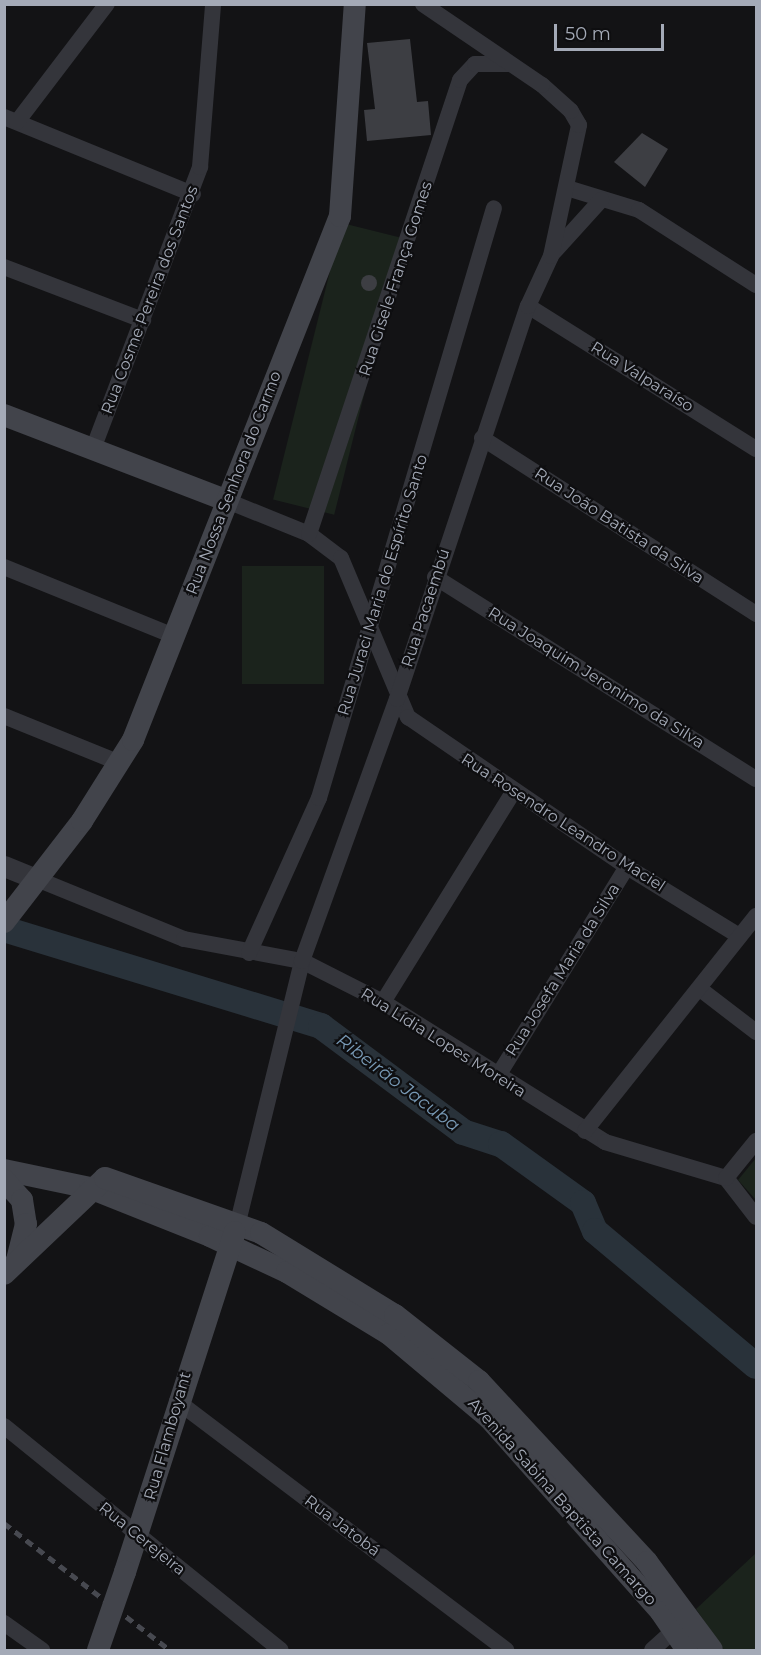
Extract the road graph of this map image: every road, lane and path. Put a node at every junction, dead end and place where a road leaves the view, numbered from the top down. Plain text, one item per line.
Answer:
1 (107, 4) edge
2 (213, 4) edge
3 (355, 4) edge
4 (423, 4) edge
5 (513, 64) junction
6 (11, 120) edge
7 (567, 188) junction
8 (193, 194) junction
9 (601, 200) junction
10 (494, 208) dead end
11 (551, 256) junction
12 (4, 267) edge
13 (756, 285) edge
14 (528, 306) junction
15 (143, 320) junction
16 (4, 415) edge
17 (482, 438) junction
18 (756, 449) edge
19 (93, 450) junction
20 (195, 488) junction
21 (225, 500) junction
22 (214, 529) junction
23 (309, 534) junction
24 (4, 567) edge
25 (435, 577) junction
26 (756, 614) edge
27 (371, 626) junction
28 (174, 636) junction
29 (397, 699) junction
30 (4, 716) edge
31 (120, 763) junction
32 (756, 779) edge
33 (514, 791) junction
34 (4, 866) edge
35 (627, 867) junction
36 (37, 879) junction
37 (8, 912) edge
38 (756, 916) edge
39 (739, 936) junction
40 (249, 953) junction
41 (302, 961) junction
42 (700, 988) junction
43 (383, 1002) junction
44 (756, 1032) edge
45 (499, 1074) junction
46 (585, 1131) junction
47 (756, 1141) edge
48 (4, 1170) edge
49 (726, 1178) junction
50 (4, 1180) edge
51 (90, 1188) junction
52 (756, 1217) edge
53 (238, 1222) junction
54 (230, 1245) junction
55 (11, 1267) edge
56 (177, 1401) junction
57 (4, 1426) edge
58 (139, 1537) junction
59 (4, 1623) edge
60 (673, 1631) junction
61 (42, 1650) edge
62 (98, 1650) edge
63 (281, 1650) edge
64 (506, 1650) edge
65 (652, 1650) edge
66 (687, 1650) edge
67 (712, 1650) edge

1 - 6 street
2 - 8 street, Rua Cosme Pereira dos Santos
3 - 21 main road, Rua Nossa Senhora do Carmo
4 - 5 street
5 - 7 street, Rua Pacaembú
5 - 23 street, Rua Gisele França Gomes
6 - 8 street
7 - 9 street
7 - 11 street, Rua Pacaembú
8 - 15 street, Rua Cosme Pereira dos Santos
9 - 11 street, Rua Pacaembú
9 - 13 street
10 - 27 street, Rua Juraci Maria do Espírito Santo
11 - 14 street, Rua Pacaembú
12 - 15 street
14 - 17 street, Rua Pacaembú
14 - 18 street, Rua Valparaíso
15 - 19 street, Rua Cosme Pereira dos Santos
16 - 19 main road
17 - 25 street, Rua Pacaembú
17 - 26 street, Rua João Batista da Silva
19 - 20 main road
20 - 21 main road
20 - 22 main road
21 - 22 main road, Rua Nossa Senhora do Carmo
21 - 23 street, Rua Rosendro Leandro Maciel
22 - 28 main road, Rua Nossa Senhora do Carmo
23 - 27 street, Rua Rosendro Leandro Maciel
24 - 28 street
25 - 29 street, Rua Pacaembú
25 - 32 street, Rua Joaquim Jeronimo da Silva
27 - 29 street, Rua Rosendro Leandro Maciel
27 - 40 street, Rua Juraci Maria do Espírito Santo
28 - 31 main road, Rua Nossa Senhora do Carmo
29 - 33 street, Rua Rosendro Leandro Maciel
29 - 41 street, Rua Pacaembú
30 - 31 street
31 - 36 main road, Rua Nossa Senhora do Carmo
33 - 35 street, Rua Rosendro Leandro Maciel
33 - 43 street
34 - 36 street
35 - 39 street, Rua Rosendro Leandro Maciel
35 - 45 street, Rua Josefa Maria da Silva
36 - 37 main road, Rua Nossa Senhora do Carmo
36 - 40 street, Rua Lídia Lopes Moreira
38 - 39 street
39 - 42 street
40 - 41 street, Rua Lídia Lopes Moreira
41 - 43 street, Rua Lídia Lopes Moreira
41 - 53 street, Rua Pacaembú
42 - 44 street
42 - 46 street
43 - 45 street, Rua Lídia Lopes Moreira
45 - 46 street, Rua Lídia Lopes Moreira
46 - 49 street, Rua Lídia Lopes Moreira
47 - 49 street
48 - 51 main road
49 - 52 street
50 - 55 main road
51 - 53 main road, Avenida Sabina Baptista Camargo
51 - 54 main road, Avenida Sabina Baptista Camargo
51 - 55 main road
53 - 54 main road, Rua Flamboyant
53 - 67 main road, Avenida Sabina Baptista Camargo
54 - 56 main road, Rua Flamboyant
54 - 60 main road, Avenida Sabina Baptista Camargo
56 - 58 main road, Rua Flamboyant
56 - 64 street, Rua Jatobá
57 - 58 street, Rua Cerejeira
58 - 62 main road, Rua Flamboyant, bridge
58 - 63 street, Rua Cerejeira
59 - 61 street
60 - 65 street
60 - 66 main road, Avenida Sabina Baptista Camargo

